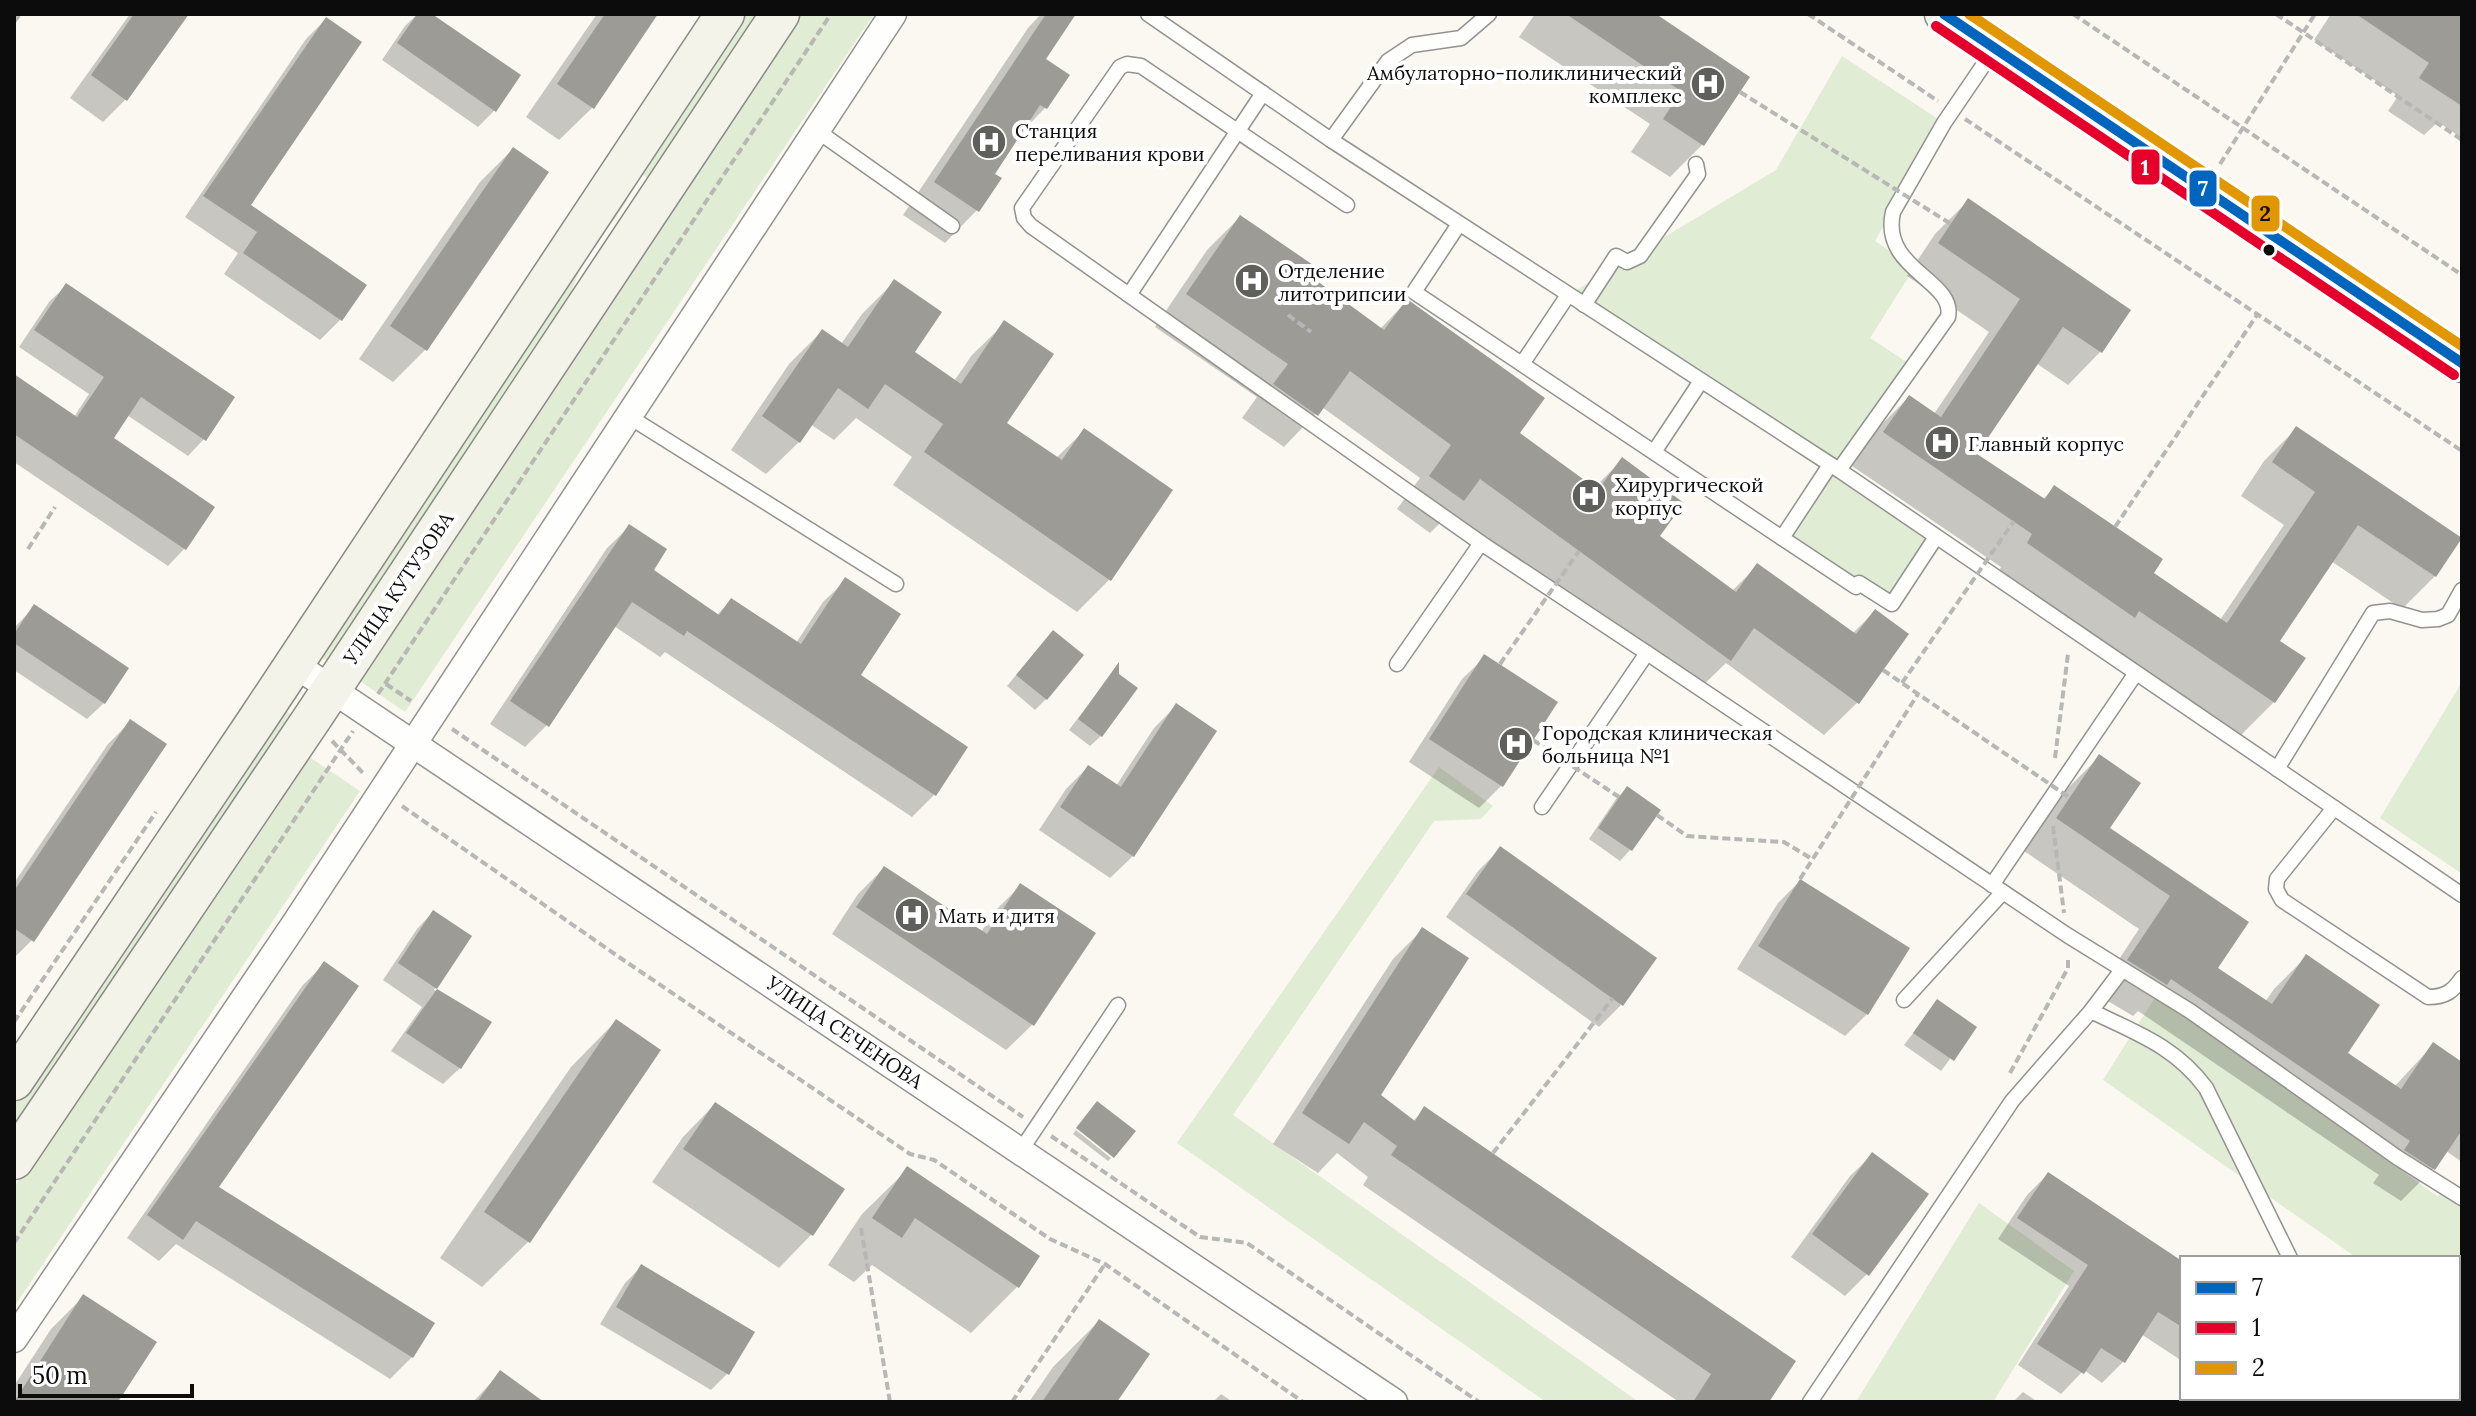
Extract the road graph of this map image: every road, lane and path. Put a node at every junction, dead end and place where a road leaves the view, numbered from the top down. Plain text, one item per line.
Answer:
1 (20, 14) edge
2 (725, 14) edge
3 (780, 14) edge
4 (831, 14) edge
5 (893, 14) edge
6 (1148, 14) edge
7 (1489, 14) edge
8 (1808, 14) edge
9 (1944, 14) edge
10 (2073, 14) edge
11 (2276, 14) edge
12 (2315, 14) edge
13 (14, 22) edge
14 (2303, 32) junction
15 (1995, 48) junction
16 (1740, 92) dead end
17 (1263, 93) junction
18 (1953, 111) junction
19 (2243, 126) junction
20 (816, 130) junction
21 (1237, 132) junction
22 (1331, 140) junction
23 (2462, 140) edge
24 (1696, 164) dead end
25 (2204, 191) junction
26 (1347, 205) dead end
27 (1459, 224) junction
28 (1951, 224) dead end
29 (952, 226) dead end
30 (2462, 275) edge
31 (1129, 295) junction
32 (1568, 295) junction
33 (1584, 305) junction
34 (1288, 315) dead end
35 (2257, 315) junction
36 (1311, 332) dead end
37 (2462, 363) edge
38 (1522, 364) junction
39 (1701, 381) junction
40 (628, 416) junction
41 (2462, 451) edge
42 (1654, 452) junction
43 (1834, 468) junction
44 (55, 507) dead end
45 (2014, 521) dead end
46 (2115, 527) dead end
47 (1936, 537) junction
48 (1782, 538) junction
49 (1481, 543) junction
50 (28, 549) dead end
51 (1579, 551) dead end
52 (896, 584) dead end
53 (2462, 590) edge
54 (1647, 653) junction
55 (294, 664) junction
56 (1397, 664) dead end
57 (1500, 664) dead end
58 (1883, 670) dead end
59 (2136, 673) junction
60 (385, 683) junction
61 (1902, 683) junction
62 (1918, 694) junction
63 (321, 705) junction
64 (365, 713) junction
65 (432, 716) junction
66 (1533, 740) dead end
67 (413, 744) junction
68 (340, 750) junction
69 (2277, 769) junction
70 (380, 791) junction
71 (1619, 797) dead end
72 (2070, 798) dead end
73 (1542, 807) dead end
74 (2334, 808) junction
75 (1657, 815) dead end
76 (1812, 859) junction
77 (1800, 879) dead end
78 (1997, 888) junction
79 (2462, 895) edge
80 (2122, 970) junction
81 (2462, 978) edge
82 (1613, 998) dead end
83 (1904, 1000) dead end
84 (1118, 1005) dead end
85 (2091, 1011) junction
86 (14, 1081) edge
87 (1037, 1126) junction
88 (1021, 1150) junction
89 (1493, 1153) dead end
90 (14, 1160) edge
91 (2462, 1198) edge
92 (861, 1228) dead end
93 (14, 1243) edge
94 (2289, 1256) edge
95 (1105, 1264) junction
96 (14, 1339) edge
97 (890, 1402) edge
98 (1012, 1402) edge
99 (1303, 1402) edge
100 (1394, 1402) edge
101 (1479, 1402) edge
102 (1810, 1402) edge

1 - 13 path
2 - 55 main road
3 - 63 main road, УЛИЦА КУТУЗОВА
4 - 60 path
5 - 20 street
6 - 17 lane
7 - 22 lane
8 - 18 path
9 - 15 main road
10 - 19 path
11 - 14 path
12 - 14 path
14 - 19 path
14 - 23 path
15 - 18 lane
15 - 25 main road
16 - 28 path, bridge
17 - 21 lane
17 - 22 lane
18 - 35 path
18 - 43 lane
19 - 25 path
19 - 30 path
20 - 29 lane
20 - 40 street
21 - 26 lane
21 - 31 lane
21 - 31 lane
22 - 27 lane
24 - 33 lane
25 - 37 main road
27 - 32 lane
27 - 38 lane
31 - 49 lane
32 - 33 lane
32 - 38 lane
33 - 39 lane
34 - 36 path
35 - 41 path
35 - 46 path
38 - 42 lane
39 - 42 lane
39 - 43 lane
40 - 52 lane
40 - 65 street
42 - 48 lane
43 - 47 lane
43 - 48 lane
44 - 50 path
45 - 61 path, bridge
47 - 48 lane
47 - 59 lane
49 - 54 lane
49 - 56 lane
51 - 57 path, bridge
53 - 69 lane
54 - 73 lane
54 - 78 lane
55 - 63 street, УЛИЦА СЕЧЕНОВА
55 - 86 main road
58 - 61 path, bridge
59 - 69 lane
59 - 78 lane
60 - 64 path
60 - 65 path
61 - 62 path, bridge
62 - 72 path, bridge
62 - 76 path, bridge
63 - 64 street, УЛИЦА СЕЧЕНОВА
63 - 68 path
63 - 90 main road, УЛИЦА КУТУЗОВА
64 - 67 street, УЛИЦА СЕЧЕНОВА
64 - 68 path
65 - 67 street
65 - 87 path
66 - 71 path, bridge
67 - 70 street
67 - 88 street, УЛИЦА СЕЧЕНОВА
68 - 70 path
68 - 93 path
69 - 74 lane
70 - 95 path
70 - 96 street
74 - 79 lane
74 - 81 lane
75 - 76 path
76 - 77 path, bridge
78 - 80 lane
78 - 83 lane
80 - 85 lane
80 - 91 lane
82 - 89 path
84 - 87 lane
85 - 94 lane
85 - 102 lane
87 - 88 lane
87 - 101 path
88 - 100 street, УЛИЦА СЕЧЕНОВА
92 - 97 path
95 - 98 path
95 - 99 path

